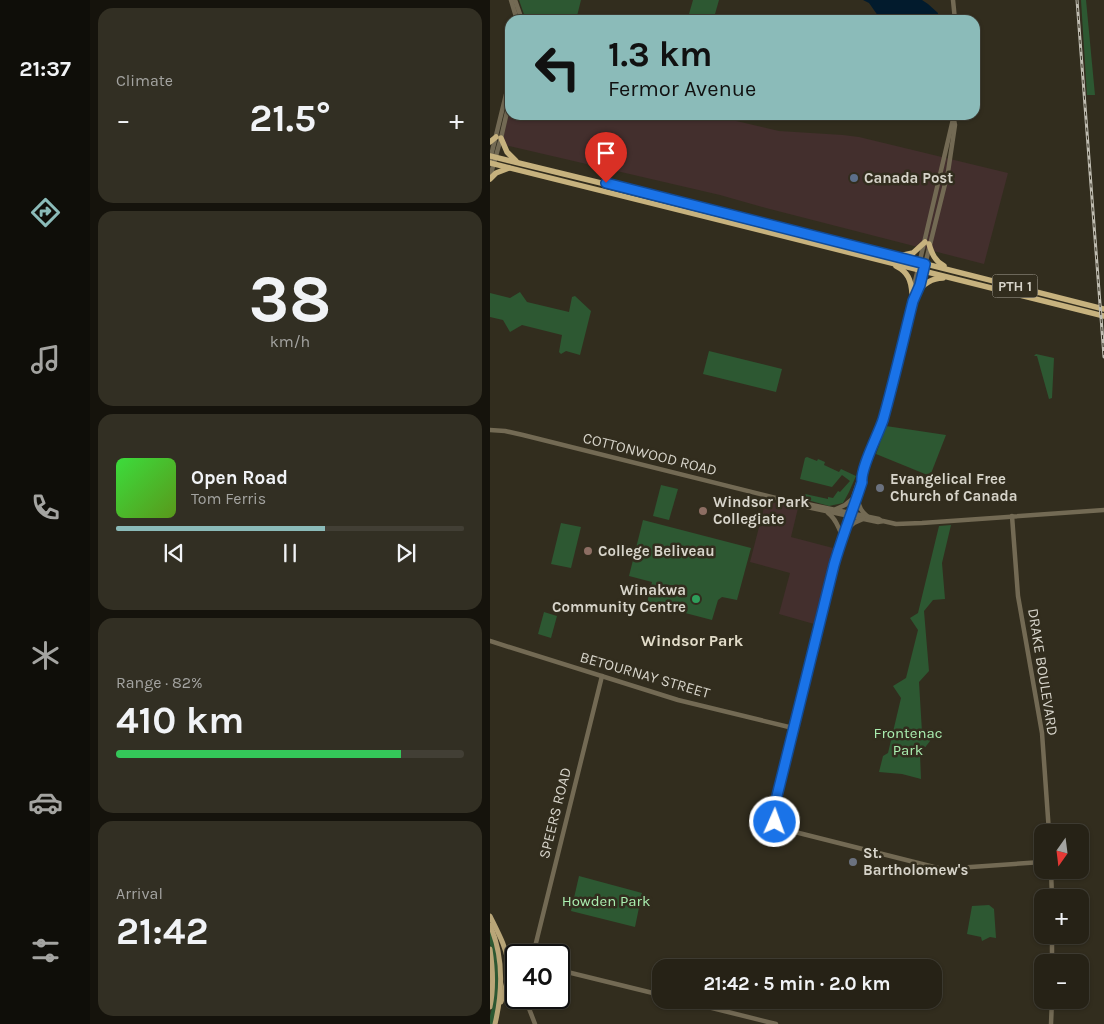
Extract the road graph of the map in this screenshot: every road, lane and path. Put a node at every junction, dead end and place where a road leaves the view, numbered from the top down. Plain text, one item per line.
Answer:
1 (511, 0) edge
2 (515, 0) edge
3 (953, 0) edge
4 (516, 15) edge
5 (520, 15) edge
6 (954, 15) edge
7 (505, 105) edge
8 (505, 116) edge
9 (954, 120) edge
10 (499, 138) junction
11 (490, 142) edge
12 (492, 159) edge
13 (518, 162) junction
14 (510, 168) junction
15 (490, 179) edge
16 (927, 243) junction
17 (893, 256) junction
18 (890, 262) junction
19 (921, 267) junction
20 (950, 270) junction
21 (953, 278) junction
22 (914, 294) junction
23 (1104, 309) edge
24 (1104, 316) edge
25 (490, 430) edge
26 (855, 497) junction
27 (804, 505) junction
28 (833, 509) junction
29 (1104, 510) edge
30 (825, 511) junction
31 (849, 514) junction
32 (1012, 516) junction
33 (866, 518) junction
34 (846, 529) junction
35 (842, 535) junction
36 (490, 642) edge
37 (602, 676) junction
38 (794, 728) junction
39 (1048, 824) edge
40 (1034, 863) edge
41 (490, 916) edge
42 (490, 925) edge
43 (536, 944) edge
44 (490, 949) edge
45 (505, 949) edge
46 (570, 973) edge
47 (505, 989) edge
48 (652, 993) edge
49 (490, 1008) edge
50 (529, 1009) edge
51 (716, 1009) edge
52 (1052, 1009) edge
53 (498, 1010) junction
54 (495, 1024) edge
55 (534, 1024) edge
56 (776, 1024) edge
57 (1051, 1024) edge

1 - 4 street
2 - 5 street
3 - 6 street
7 - 10 street
8 - 10 street
9 - 16 street
10 - 11 highway
10 - 12 street
10 - 13 highway
12 - 13 highway, PTH 1
12 - 14 highway, PTH 1
12 - 15 street
13 - 17 highway, PTH 1
14 - 15 highway
14 - 18 highway, PTH 1
16 - 17 highway
16 - 19 street
16 - 20 highway
17 - 19 highway, PTH 1
18 - 19 highway, PTH 1
18 - 22 highway
19 - 20 highway, PTH 1
19 - 21 highway, PTH 1
19 - 22 street
20 - 23 highway, PTH 1
21 - 22 highway
21 - 24 highway, PTH 1
22 - 26 street
25 - 27 street, COTTONWOOD ROAD
26 - 28 street
26 - 31 street
26 - 33 street
27 - 28 street, COTTONWOOD ROAD
27 - 30 street, COTTONWOOD ROAD
28 - 31 street, COTTONWOOD ROAD
29 - 32 street, COTTONWOOD ROAD
30 - 31 street, COTTONWOOD ROAD
30 - 35 street
31 - 33 street, COTTONWOOD ROAD
31 - 34 street
31 - 35 street
32 - 33 street, COTTONWOOD ROAD
32 - 39 street, DRAKE BOULEVARD
33 - 34 street
34 - 35 street
35 - 38 street
36 - 37 street, BETOURNAY STREET
37 - 38 street, BETOURNAY STREET
37 - 43 street, SPEERS ROAD
38 - 40 street
41 - 45 main road
42 - 53 main road
44 - 49 main road
46 - 48 street
47 - 53 main road
50 - 55 street
51 - 56 street
52 - 57 street
53 - 54 main road

